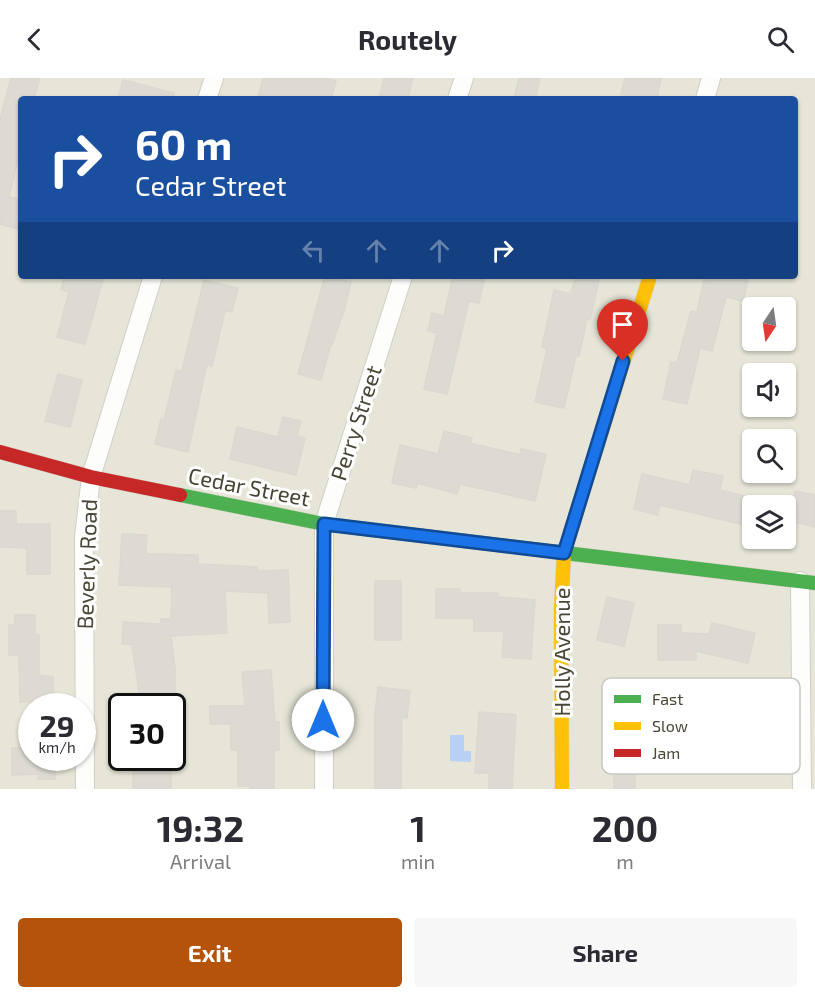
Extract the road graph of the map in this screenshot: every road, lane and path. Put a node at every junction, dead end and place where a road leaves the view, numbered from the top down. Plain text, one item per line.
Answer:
1 (214, 78) edge
2 (464, 78) edge
3 (711, 78) edge
4 (208, 96) edge
5 (458, 96) edge
6 (706, 96) edge
7 (152, 279) edge
8 (402, 279) edge
9 (649, 279) edge
10 (0, 452) edge
11 (91, 477) junction
12 (324, 524) junction
13 (564, 553) junction
14 (808, 582) edge
15 (86, 789) edge
16 (324, 789) edge
17 (562, 789) edge
18 (802, 789) edge

1 - 4 street
2 - 5 street
3 - 6 street
7 - 11 street, Beverly Road
8 - 12 street, Perry Street
9 - 13 street, Holly Avenue
10 - 11 street, Cedar Street
11 - 12 street, Cedar Street
11 - 15 street, Beverly Road
12 - 13 street, Cedar Street
12 - 16 street, Perry Street
13 - 14 street, Cedar Street
13 - 17 street, Holly Avenue
14 - 18 street

